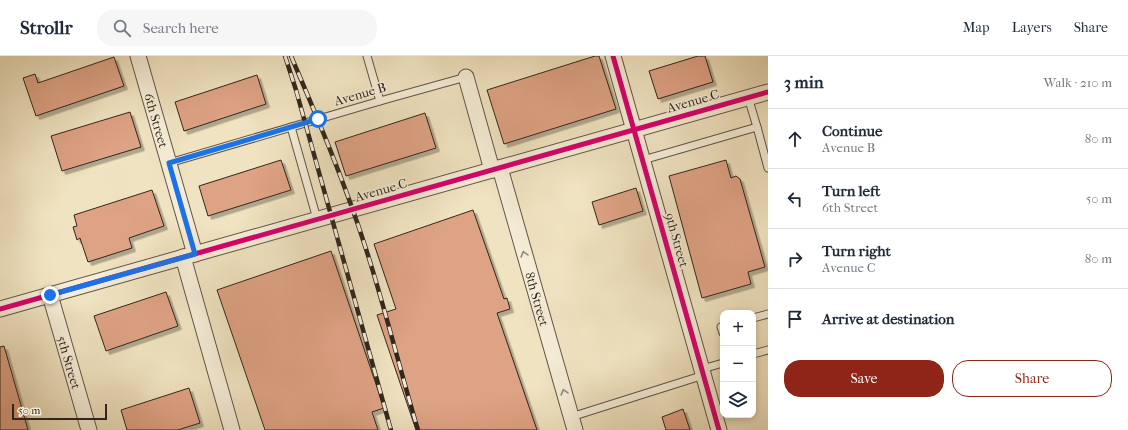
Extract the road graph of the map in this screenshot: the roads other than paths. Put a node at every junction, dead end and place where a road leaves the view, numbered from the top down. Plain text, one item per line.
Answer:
1 (138, 56) edge
2 (368, 56) edge
3 (613, 56) edge
4 (466, 77) joint
5 (768, 92) edge
6 (748, 97) junction
7 (380, 101) junction
8 (291, 127) junction
9 (757, 127) junction
10 (634, 129) junction
11 (643, 160) junction
12 (169, 163) junction
13 (768, 168) edge
14 (496, 169) junction
15 (317, 219) junction
16 (189, 256) junction
17 (50, 295) junction
18 (0, 309) edge
19 (768, 314) edge
20 (756, 317) edge
21 (768, 350) edge
22 (756, 353) edge
23 (720, 364) edge
24 (703, 372) junction
25 (573, 424) edge
26 (89, 430) edge
27 (232, 430) edge
28 (720, 430) edge

1 - 12 street, 6th Street
2 - 7 lane
3 - 10 street, 9th Street
4 - 7 lane, Avenue B
4 - 14 street, 8th Street
5 - 6 street, Avenue C
6 - 9 lane
6 - 10 street, Avenue C
7 - 8 lane, Avenue B
8 - 12 lane, Avenue B
8 - 15 lane
9 - 11 lane
9 - 13 lane
10 - 11 street, 9th Street
10 - 14 street, Avenue C
11 - 24 street, 9th Street
12 - 16 street, 6th Street
14 - 15 street, Avenue C
25 -> 14 street, 8th Street
15 - 16 street, Avenue C
16 - 17 street, Avenue C
16 - 27 street, 6th Street
17 - 18 street, Avenue C
17 - 26 street, 5th Street
19 - 20 lane
21 - 22 lane
23 - 24 lane
24 - 25 lane
24 - 28 street, 9th Street

